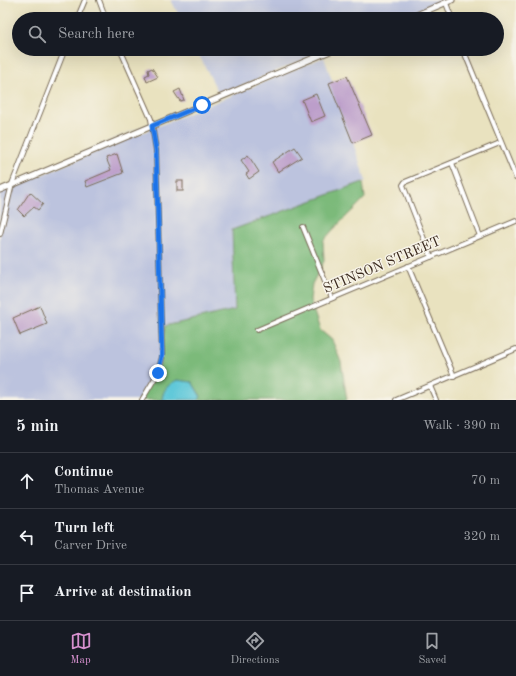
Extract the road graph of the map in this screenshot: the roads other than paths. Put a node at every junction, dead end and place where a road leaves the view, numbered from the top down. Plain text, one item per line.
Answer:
1 (85, 0) edge
2 (99, 0) edge
3 (450, 1) edge
4 (80, 12) edge
5 (103, 12) edge
6 (424, 12) edge
7 (451, 12) edge
8 (62, 56) edge
9 (123, 56) edge
10 (318, 56) edge
11 (466, 56) edge
12 (152, 126) junction
13 (500, 143) junction
14 (452, 163) junction
15 (516, 178) edge
16 (12, 184) junction
17 (0, 190) edge
18 (516, 221) edge
19 (303, 228) dead end
20 (0, 234) edge
21 (480, 236) junction
22 (431, 257) junction
23 (408, 266) junction
24 (332, 298) junction
25 (257, 330) dead end
26 (516, 349) edge
27 (454, 376) junction
28 (430, 386) junction
29 (142, 400) edge
30 (396, 400) edge
31 (436, 400) edge

1 - 4 street
2 - 5 street
3 - 6 street
3 - 7 street
8 - 16 street
9 - 12 street
10 - 12 street
11 - 13 street
12 - 16 street
12 - 29 street
13 - 14 street
13 - 15 street
14 - 21 street
14 - 22 street
16 - 17 street
16 - 20 street
18 - 21 street, STINSON STREET
19 - 24 street
21 - 22 street, STINSON STREET
22 - 23 street, STINSON STREET
23 - 24 street, STINSON STREET
23 - 27 street
24 - 25 street, STINSON STREET
26 - 27 street
27 - 28 street
28 - 30 street
28 - 31 street

